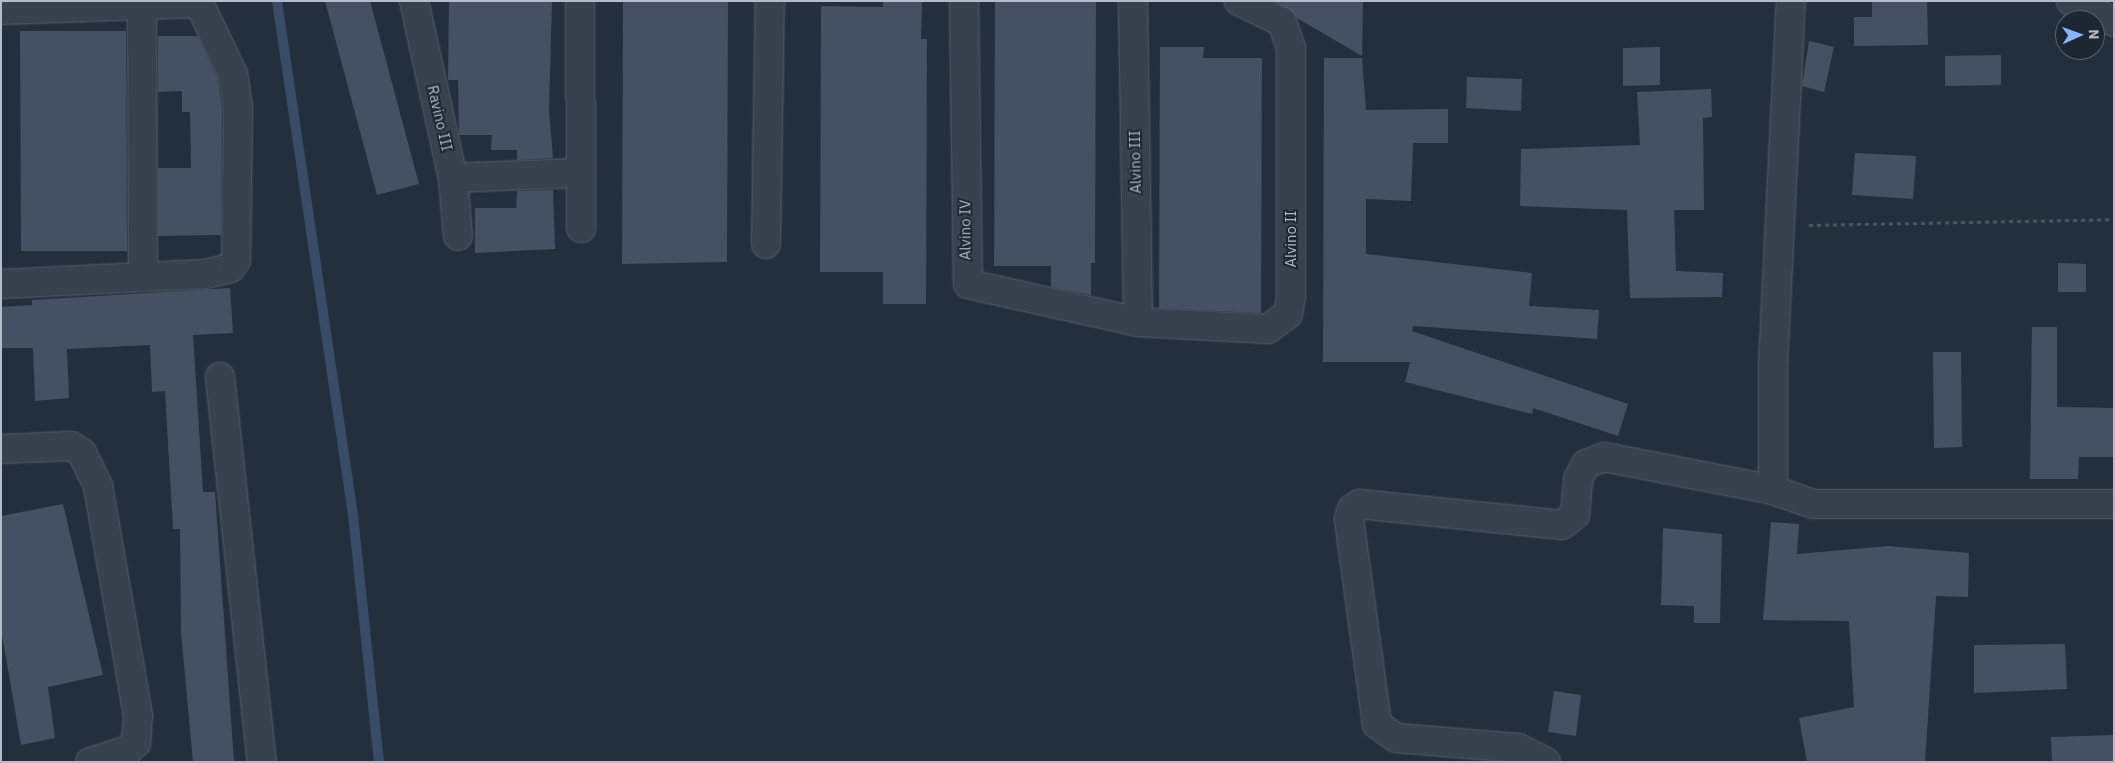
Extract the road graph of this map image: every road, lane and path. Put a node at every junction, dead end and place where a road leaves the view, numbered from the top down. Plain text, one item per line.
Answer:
1 (414, 1) edge
2 (580, 1) edge
3 (770, 1) edge
4 (964, 1) edge
5 (1133, 1) edge
6 (1238, 1) edge
7 (1791, 1) edge
8 (2071, 1) edge
9 (198, 2) edge
10 (142, 8) junction
11 (1, 10) edge
12 (2114, 22) edge
13 (580, 173) junction
14 (454, 178) junction
15 (2114, 219) edge
16 (1778, 226) junction
17 (581, 228) dead end
18 (458, 236) dead end
19 (766, 244) dead end
20 (144, 274) junction
21 (1, 284) edge
22 (1138, 322) junction
23 (220, 377) dead end
24 (1, 449) edge
25 (1773, 490) junction
26 (2114, 504) edge
27 (90, 762) edge
28 (262, 762) edge
29 (1546, 762) edge

1 - 14 street, Ravino III
2 - 13 street
3 - 19 street
4 - 22 street, Alvino IV
5 - 22 street, Alvino III
6 - 22 street, Alvino II
7 - 16 street
8 - 12 street
9 - 10 street
9 - 20 street
10 - 11 street
10 - 20 street
13 - 14 street
13 - 17 street
14 - 18 street, Ravino III
15 - 16 path
16 - 25 street
20 - 21 street
23 - 28 street
24 - 27 street
25 - 26 street
25 - 29 street

